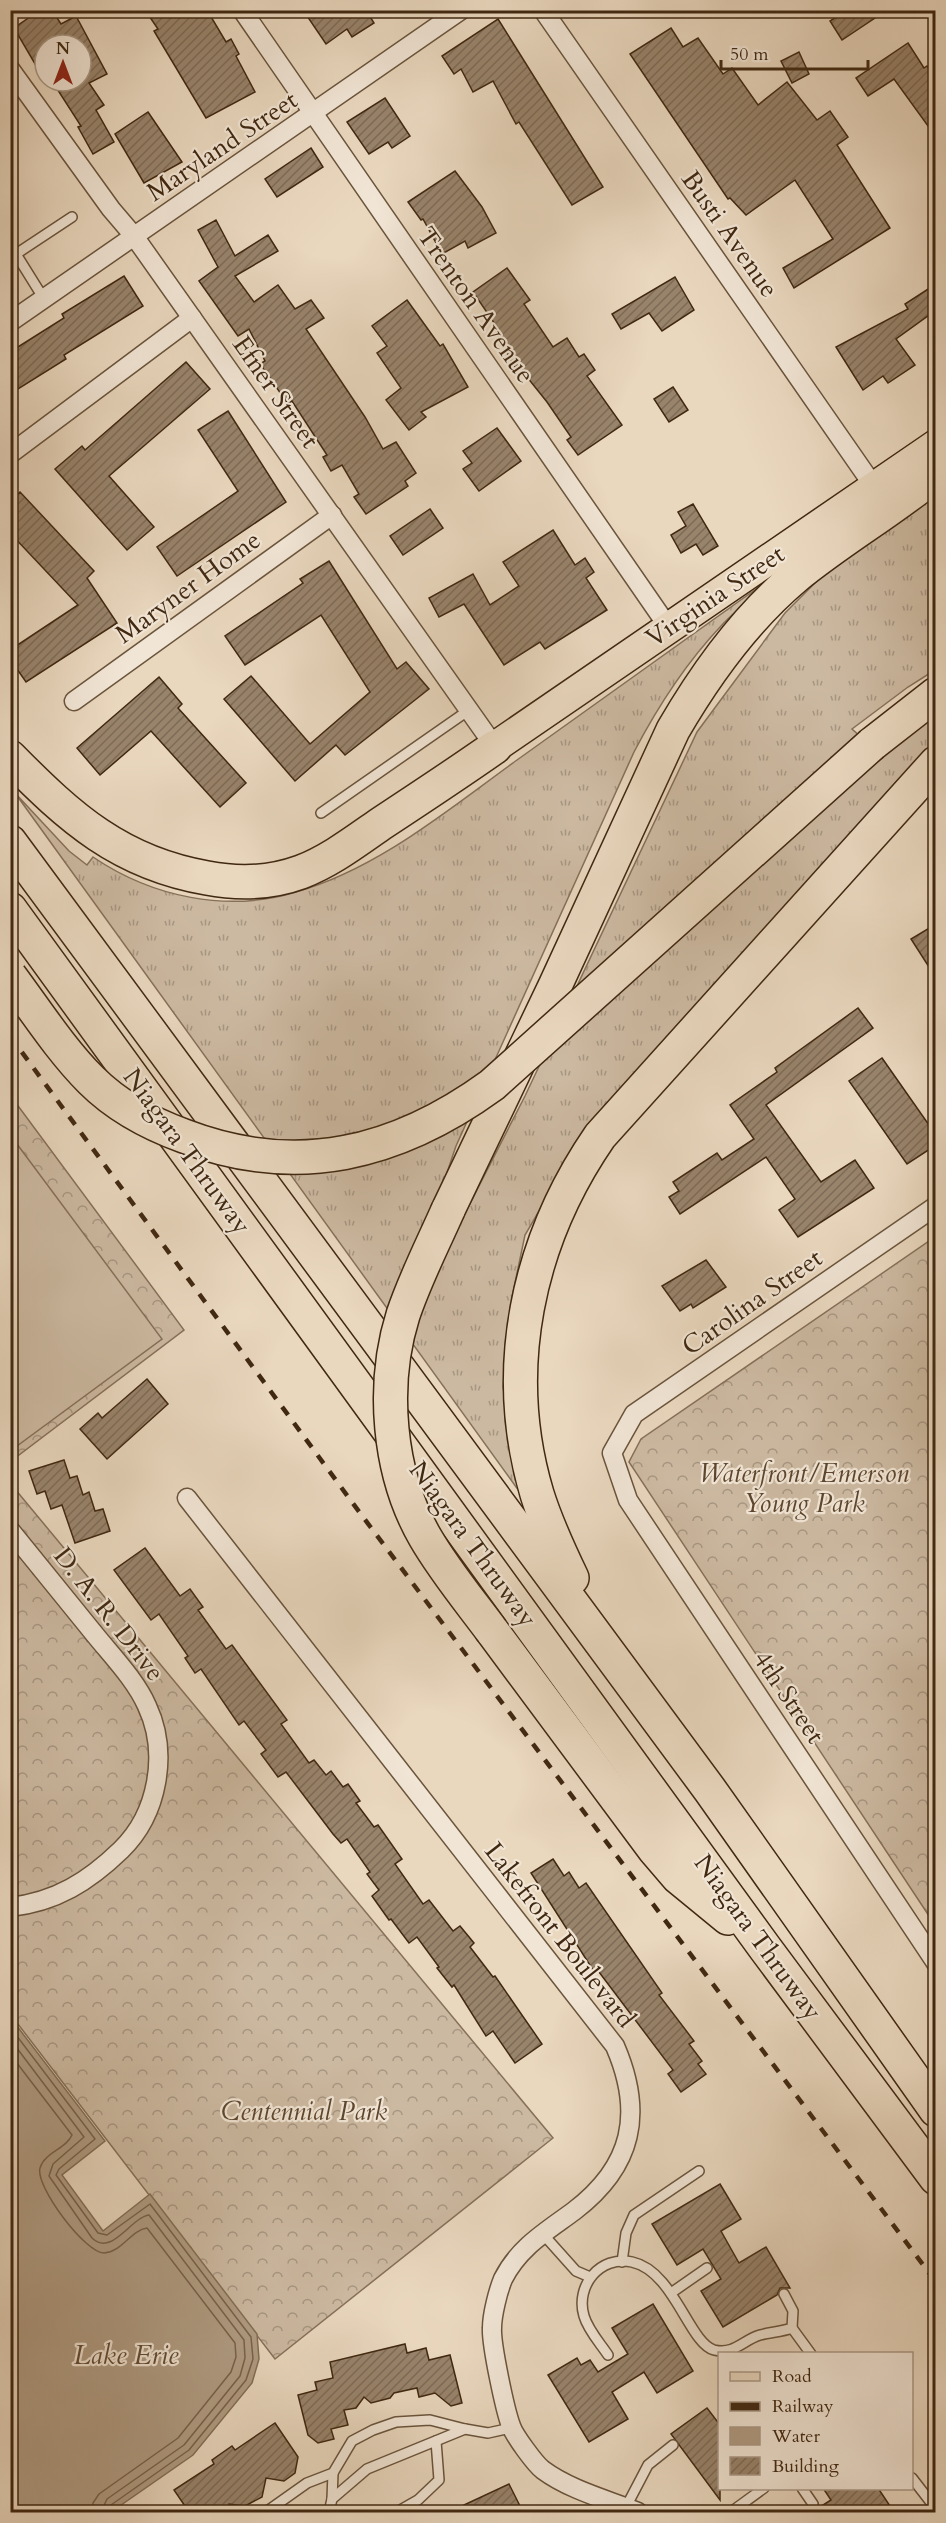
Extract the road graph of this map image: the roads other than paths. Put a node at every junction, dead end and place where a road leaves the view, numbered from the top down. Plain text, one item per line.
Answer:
1 (242, 10) edge
2 (461, 10) edge
3 (543, 10) edge
4 (10, 69) edge
5 (313, 115) junction
6 (72, 217) dead end
7 (134, 236) junction
8 (13, 256) edge
9 (44, 299) junction
10 (192, 318) junction
11 (10, 322) edge
12 (936, 445) edge
13 (10, 454) edge
14 (936, 474) edge
15 (875, 488) junction
16 (332, 515) junction
17 (669, 628) junction
18 (936, 694) edge
19 (74, 700) dead end
20 (469, 710) junction
21 (495, 747) junction
22 (10, 757) edge
23 (936, 763) edge
24 (321, 813) dead end
25 (10, 842) edge
26 (10, 909) edge
27 (10, 976) edge
28 (936, 1206) edge
29 (612, 1453) joint
30 (187, 1498) dead end
31 (10, 1530) edge
32 (615, 1663) junction
33 (10, 1907) edge
34 (765, 1948) junction
35 (936, 1963) edge
36 (932, 2105) edge
37 (699, 2170) dead end
38 (936, 2178) edge
39 (542, 2233) junction
40 (622, 2262) junction
41 (707, 2268) dead end
42 (590, 2277) junction
43 (671, 2293) junction
44 (784, 2294) dead end
45 (792, 2328) junction
46 (810, 2352) edge
47 (608, 2355) dead end
48 (511, 2428) junction
49 (465, 2429) junction
50 (436, 2441) junction
51 (673, 2445) dead end
52 (333, 2473) junction
53 (913, 2479) edge
54 (761, 2490) edge
55 (803, 2490) edge
56 (333, 2499) junction
57 (813, 2504) dead end
58 (936, 2509) edge
59 (632, 2510) edge
60 (266, 2512) edge
61 (329, 2512) edge
62 (397, 2512) edge
63 (731, 2512) edge

1 - 5 street, Trenton Avenue
2 - 5 street, Maryland Street
3 - 15 street, Busti Avenue
4 - 7 street, Efner Street
5 - 7 street, Maryland Street
5 - 17 street, Trenton Avenue
6 - 8 lane
7 - 9 street, Maryland Street
7 - 10 street, Efner Street
8 - 9 lane
9 - 11 street, Maryland Street
10 - 13 street
10 - 16 street, Efner Street
12 - 15 main road, Virginia Street
14 - 34 highway, bridge
15 - 17 main road, Virginia Street
16 - 19 street, Maryner Home
16 - 20 street, Efner Street
17 - 21 main road, Virginia Street
18 - 27 highway, bridge
20 - 21 street, Efner Street
20 - 24 lane
21 - 22 highway
23 - 32 highway
25 - 32 highway, Niagara Thruway
26 - 34 highway, Niagara Thruway
28 - 29 street, Carolina Street
29 - 35 street, 4th Street
30 - 39 street, Lakefront Boulevard
31 - 33 street, D. A. R. Drive
32 - 36 highway, Niagara Thruway
34 - 38 highway, Niagara Thruway
37 - 40 lane
39 - 42 lane
39 - 48 street, Lakefront Boulevard
40 - 42 lane
40 - 43 lane
41 - 43 lane
42 - 47 lane
43 - 45 lane
44 - 45 lane
45 - 46 lane
48 - 49 lane
48 - 59 street, Lakefront Boulevard
49 - 50 lane
49 - 52 lane
50 - 56 lane
50 - 62 lane
51 - 59 lane
52 - 56 lane
52 - 60 lane
53 - 58 lane
54 - 63 lane
55 - 57 lane
56 - 61 lane

